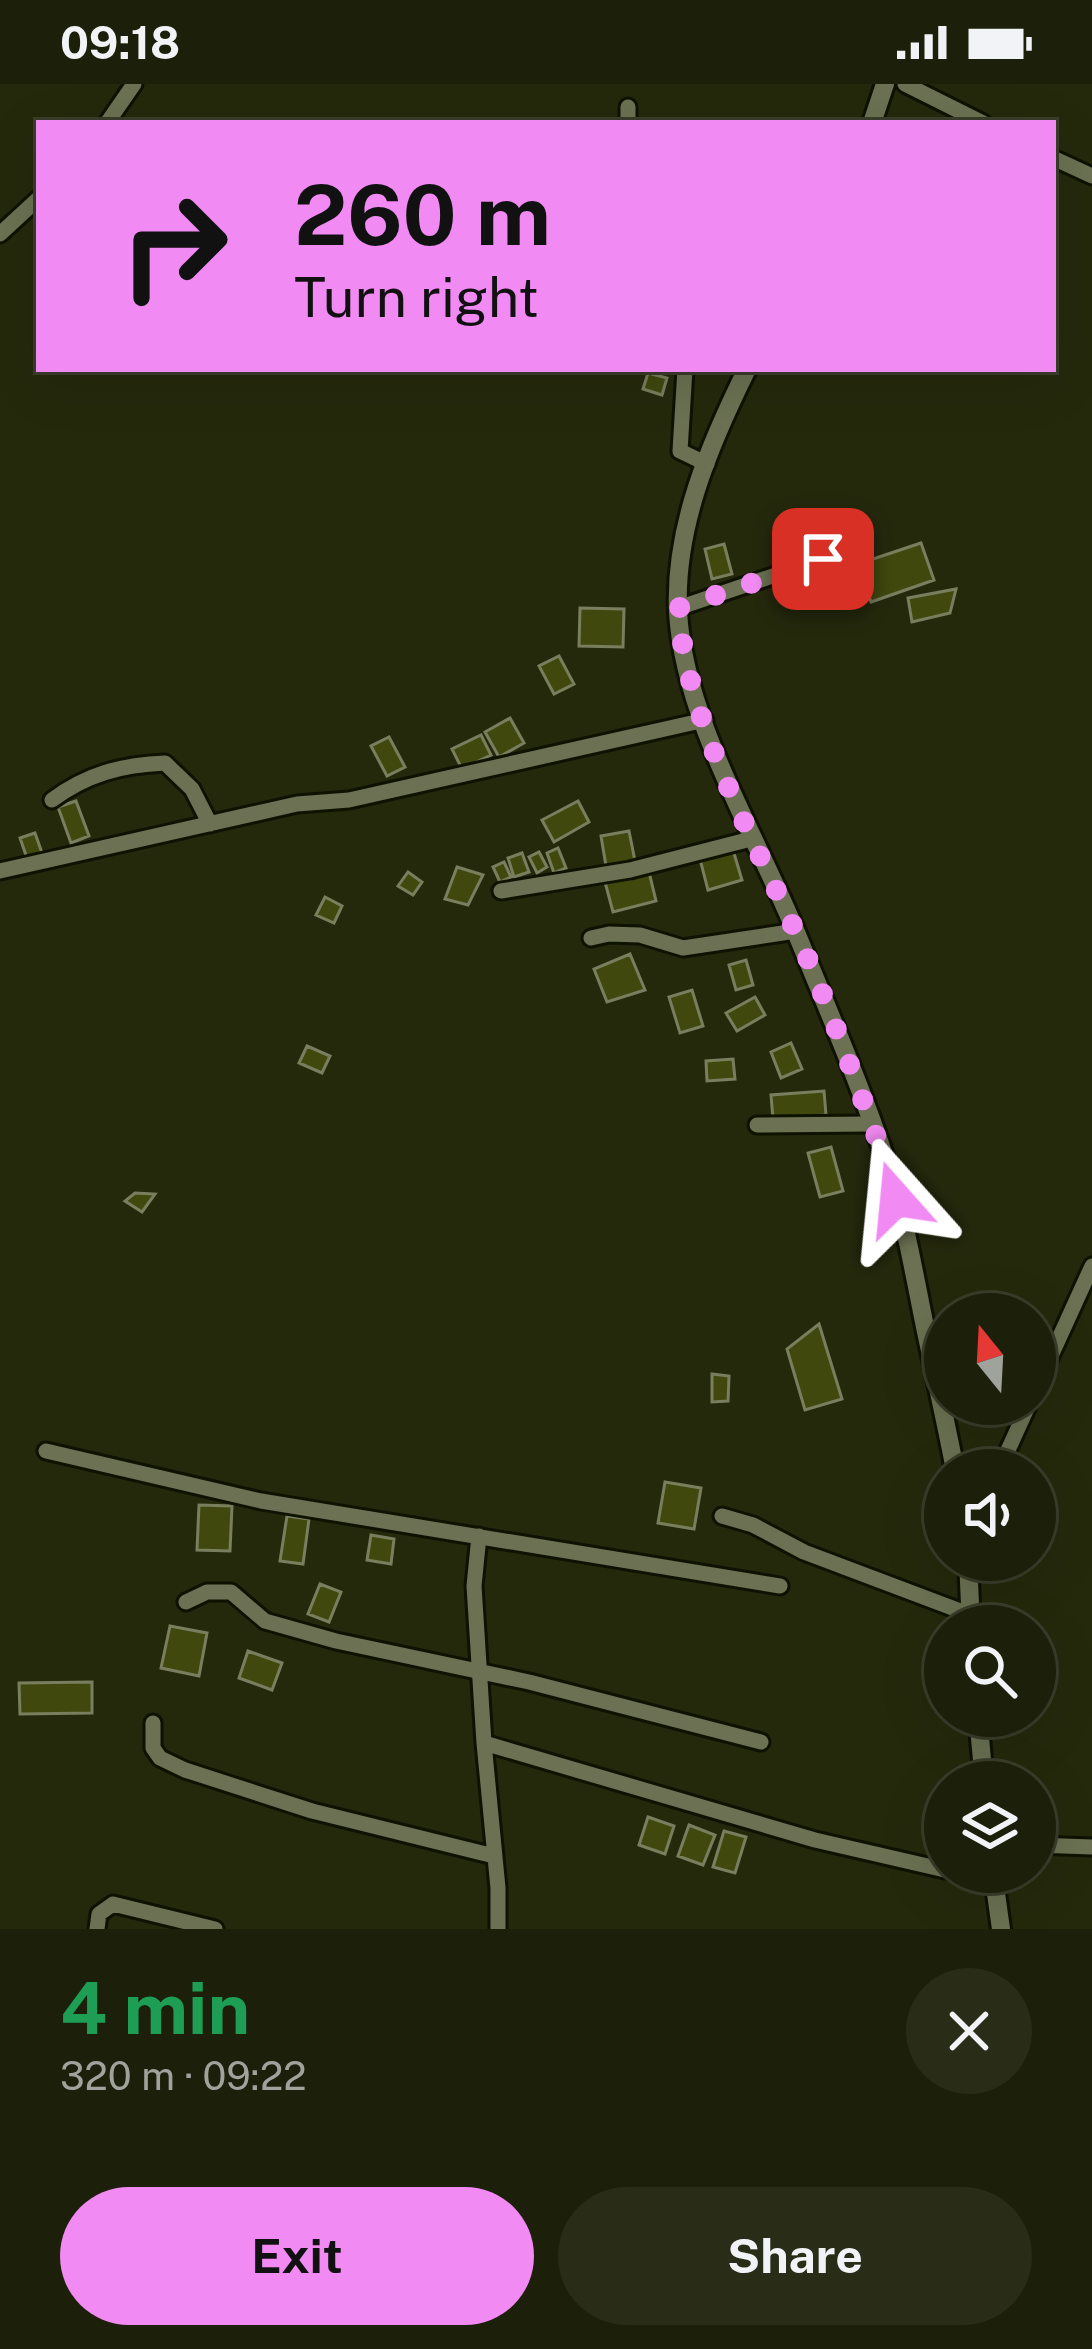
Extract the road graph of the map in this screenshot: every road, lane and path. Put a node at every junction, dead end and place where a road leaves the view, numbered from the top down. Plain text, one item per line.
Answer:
1 (134, 84) edge
2 (886, 84) edge
3 (904, 84) edge
4 (109, 120) edge
5 (873, 120) edge
6 (977, 120) edge
7 (1056, 159) edge
8 (1092, 176) edge
9 (36, 201) edge
10 (0, 233) edge
11 (685, 372) edge
12 (746, 372) edge
13 (707, 464) junction
14 (823, 559) dead end
15 (678, 608) junction
16 (705, 720) junction
17 (52, 800) dead end
18 (210, 824) junction
19 (752, 839) junction
20 (0, 871) edge
21 (501, 891) dead end
22 (796, 932) junction
23 (591, 938) dead end
24 (870, 1124) junction
25 (757, 1125) dead end
26 (1092, 1266) edge
27 (1056, 1345) edge
28 (951, 1449) edge
29 (46, 1451) dead end
30 (722, 1516) dead end
31 (479, 1536) junction
32 (780, 1586) dead end
33 (186, 1602) dead end
34 (934, 1605) edge
35 (479, 1671) junction
36 (153, 1723) dead end
37 (761, 1742) dead end
38 (484, 1744) junction
39 (1056, 1846) edge
40 (1092, 1847) edge
41 (494, 1856) junction
42 (924, 1865) edge
43 (996, 1893) edge
44 (97, 1929) edge
45 (215, 1929) edge
46 (498, 1929) edge
47 (1001, 1929) edge

1 - 4 street
2 - 5 street
3 - 6 street
7 - 8 street
9 - 10 street
11 - 13 street
12 - 13 street
13 - 15 street
14 - 15 street
15 - 16 street
16 - 18 street
16 - 19 street
17 - 18 street
18 - 20 street
19 - 21 street
19 - 22 street
22 - 23 street
22 - 24 street
24 - 25 street
24 - 28 street
26 - 27 street
29 - 31 street
30 - 34 street
31 - 32 street
31 - 35 street
33 - 35 street
35 - 37 street
35 - 38 street
36 - 41 street
38 - 41 street
38 - 42 street
39 - 40 street
41 - 46 street
43 - 47 street
44 - 45 street

